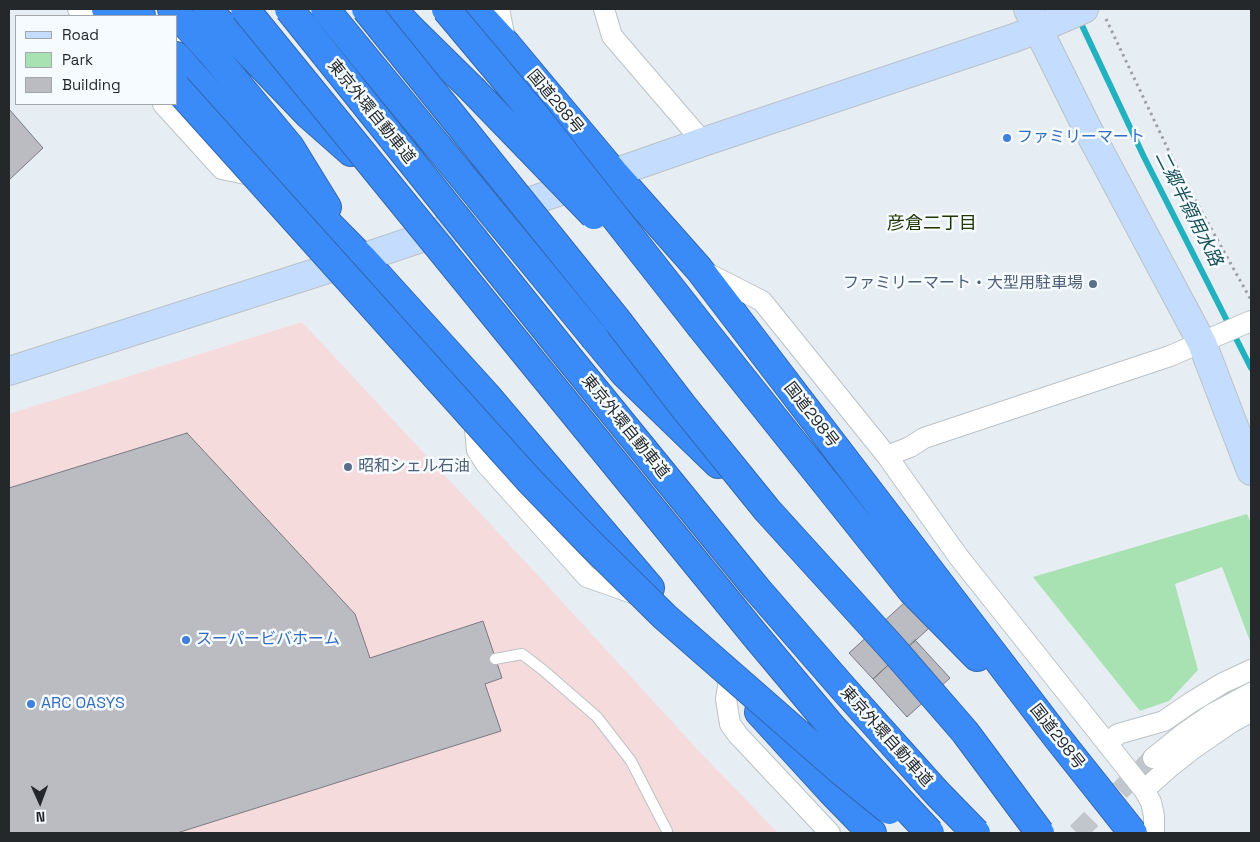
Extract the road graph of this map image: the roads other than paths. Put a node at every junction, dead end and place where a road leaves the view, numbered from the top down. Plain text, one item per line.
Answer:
1 (207, 9) edge
2 (246, 9) edge
3 (288, 9) edge
4 (325, 9) edge
5 (366, 9) edge
6 (392, 9) edge
7 (446, 9) edge
8 (474, 9) edge
9 (499, 9) edge
10 (604, 9) edge
11 (1095, 13) edge
12 (178, 16) edge
13 (1033, 19) edge
14 (507, 45) junction
15 (178, 58) edge
16 (178, 88) edge
17 (165, 105) edge
18 (703, 142) junction
19 (614, 173) junction
20 (288, 184) junction
21 (395, 192) junction
22 (356, 252) junction
23 (699, 270) junction
24 (1251, 321) edge
25 (698, 331) junction
26 (1202, 343) junction
27 (9, 371) edge
28 (486, 395) junction
29 (886, 456) junction
30 (1251, 471) edge
31 (767, 510) junction
32 (664, 604) junction
33 (495, 659) dead end
34 (1251, 670) edge
35 (729, 680) junction
36 (1251, 693) edge
37 (1251, 712) edge
38 (1056, 736) junction
39 (1107, 744) junction
40 (1153, 758) tunnel mouth
41 (1144, 790) junction
42 (668, 831) dead end
43 (824, 831) edge
44 (872, 833) edge
45 (918, 833) edge
46 (930, 833) edge
47 (976, 833) edge
48 (1040, 833) edge
49 (1133, 833) edge
50 (1154, 833) edge

1 - 21 highway, bridge
2 - 21 highway, 東京外環自動車道, bridge
3 - 47 highway, 東京外環自動車道, bridge
4 - 31 highway, bridge
5 - 31 highway, bridge
6 - 25 highway, bridge
7 - 25 highway, bridge
8 - 14 highway, 国道298号
9 - 14 street
10 - 18 street
11 - 13 street
12 - 22 highway
13 - 18 street
13 - 26 street
14 - 19 highway, 国道298号
15 - 20 highway
16 - 45 highway, bridge
17 - 20 street
18 - 19 street
19 - 22 street
19 - 23 highway, 国道298号
20 - 22 highway
21 - 46 highway, 東京外環自動車道, bridge
22 - 27 street
22 - 28 highway
23 - 29 street
23 - 38 highway, 国道298号
24 - 26 street
25 - 38 highway
26 - 29 street
26 - 30 street
28 - 32 highway
28 - 32 street
29 - 39 street
31 - 48 highway, bridge
32 - 35 highway
33 - 42 lane
34 - 39 street
35 - 43 street
35 - 44 highway
36 - 40 street
37 - 41 street
38 - 49 highway, 国道298号
39 - 41 street
41 - 50 street

